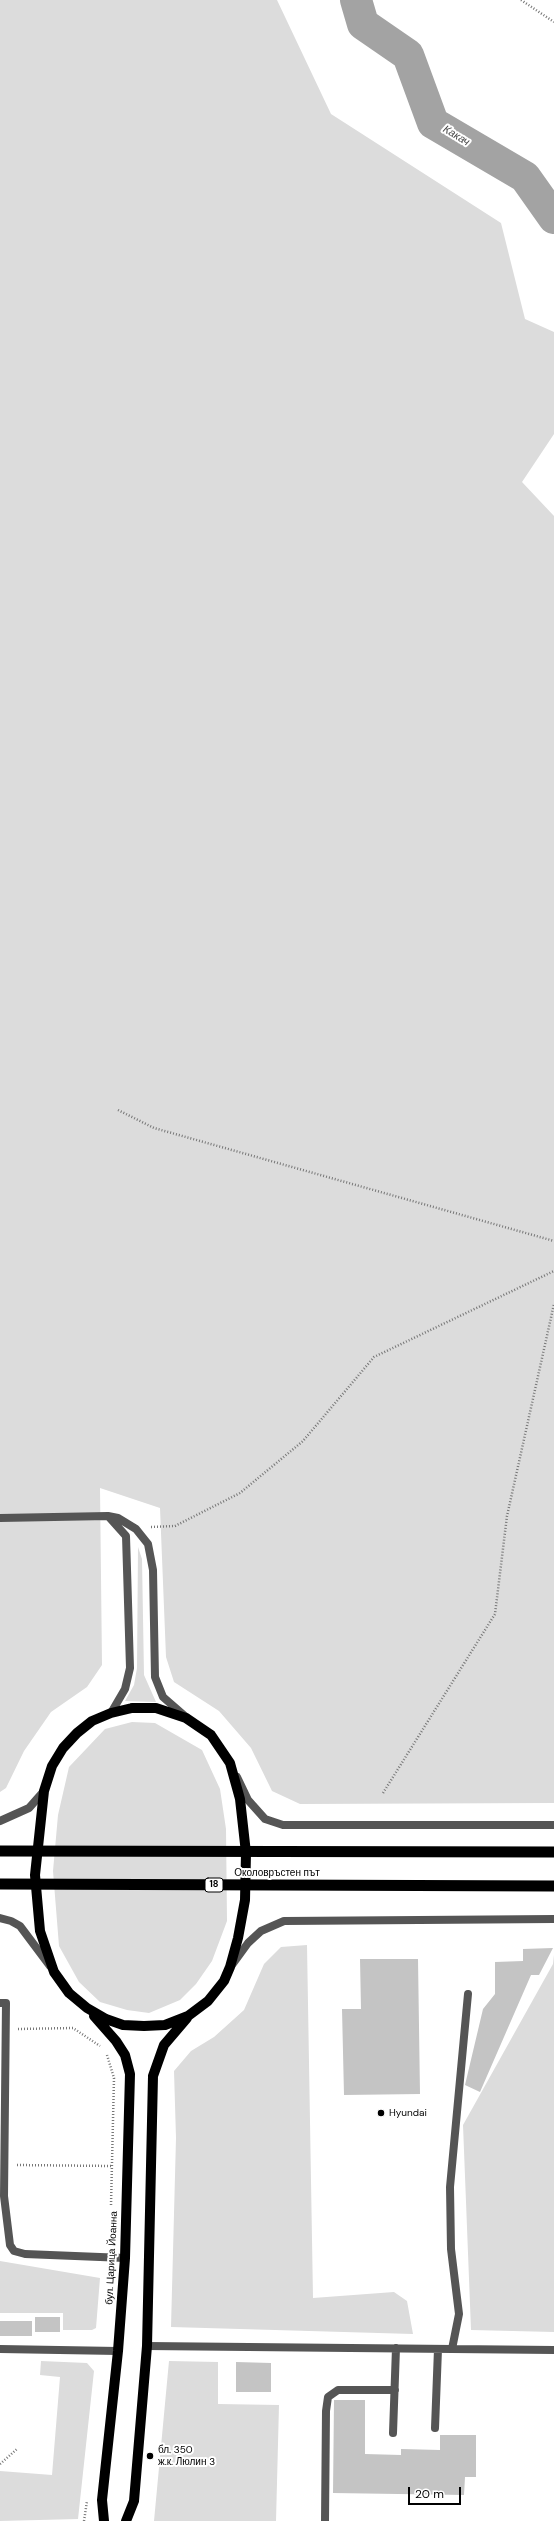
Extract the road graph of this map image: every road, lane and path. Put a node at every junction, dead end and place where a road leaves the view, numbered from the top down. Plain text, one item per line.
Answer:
1 (521, 0) edge
2 (554, 22) edge
3 (118, 1110) dead end
4 (554, 1241) edge
5 (554, 1270) edge
6 (554, 1304) edge
7 (108, 1516) junction
8 (0, 1518) edge
9 (136, 1528) junction
10 (111, 1713) junction
11 (186, 1718) junction
12 (230, 1762) junction
13 (44, 1792) junction
14 (383, 1793) dead end
15 (0, 1821) edge
16 (554, 1825) edge
17 (0, 1851) edge
18 (554, 1852) edge
19 (0, 1884) edge
20 (554, 1886) edge
21 (0, 1918) edge
22 (554, 1920) edge
23 (230, 1967) junction
24 (54, 1972) junction
25 (468, 1994) dead end
26 (0, 2003) edge
27 (87, 2008) junction
28 (188, 2016) junction
29 (6, 2029) junction
30 (104, 2048) dead end
31 (5, 2165) junction
32 (112, 2166) dead end
33 (125, 2258) junction
34 (146, 2346) junction
35 (396, 2348) junction
36 (0, 2349) edge
37 (438, 2349) junction
38 (452, 2349) junction
39 (554, 2350) edge
40 (118, 2351) junction
41 (395, 2390) junction
42 (435, 2428) dead end
43 (394, 2433) dead end
44 (17, 2449) dead end
45 (0, 2464) edge
46 (104, 2521) edge
47 (126, 2521) edge
48 (325, 2521) edge

1 - 2 path
3 - 4 path
5 - 9 path
6 - 14 path
7 - 8 street
7 - 9 street
7 - 10 street
9 - 11 street
10 - 11 main road
10 - 13 main road
11 - 12 main road
12 - 16 street
12 - 23 main road
13 - 15 street
13 - 24 main road
17 - 18 highway
19 - 20 highway, Околовръстен път / 18
21 - 24 street
22 - 23 street
23 - 28 main road
24 - 27 main road
25 - 38 street
26 - 29 street
27 - 28 main road
27 - 33 main road, бул. Царица Йоанна
28 - 34 main road
29 - 30 path
29 - 31 street
31 - 32 path
31 - 33 street
33 - 40 main road, бул. Царица Йоанна
34 - 35 street
34 - 47 main road
35 - 37 street
35 - 41 street
36 - 40 street
37 - 38 street
37 - 42 street
38 - 39 street
40 - 46 main road, бул. Царица Йоанна
41 - 43 street
41 - 48 street
44 - 45 path

